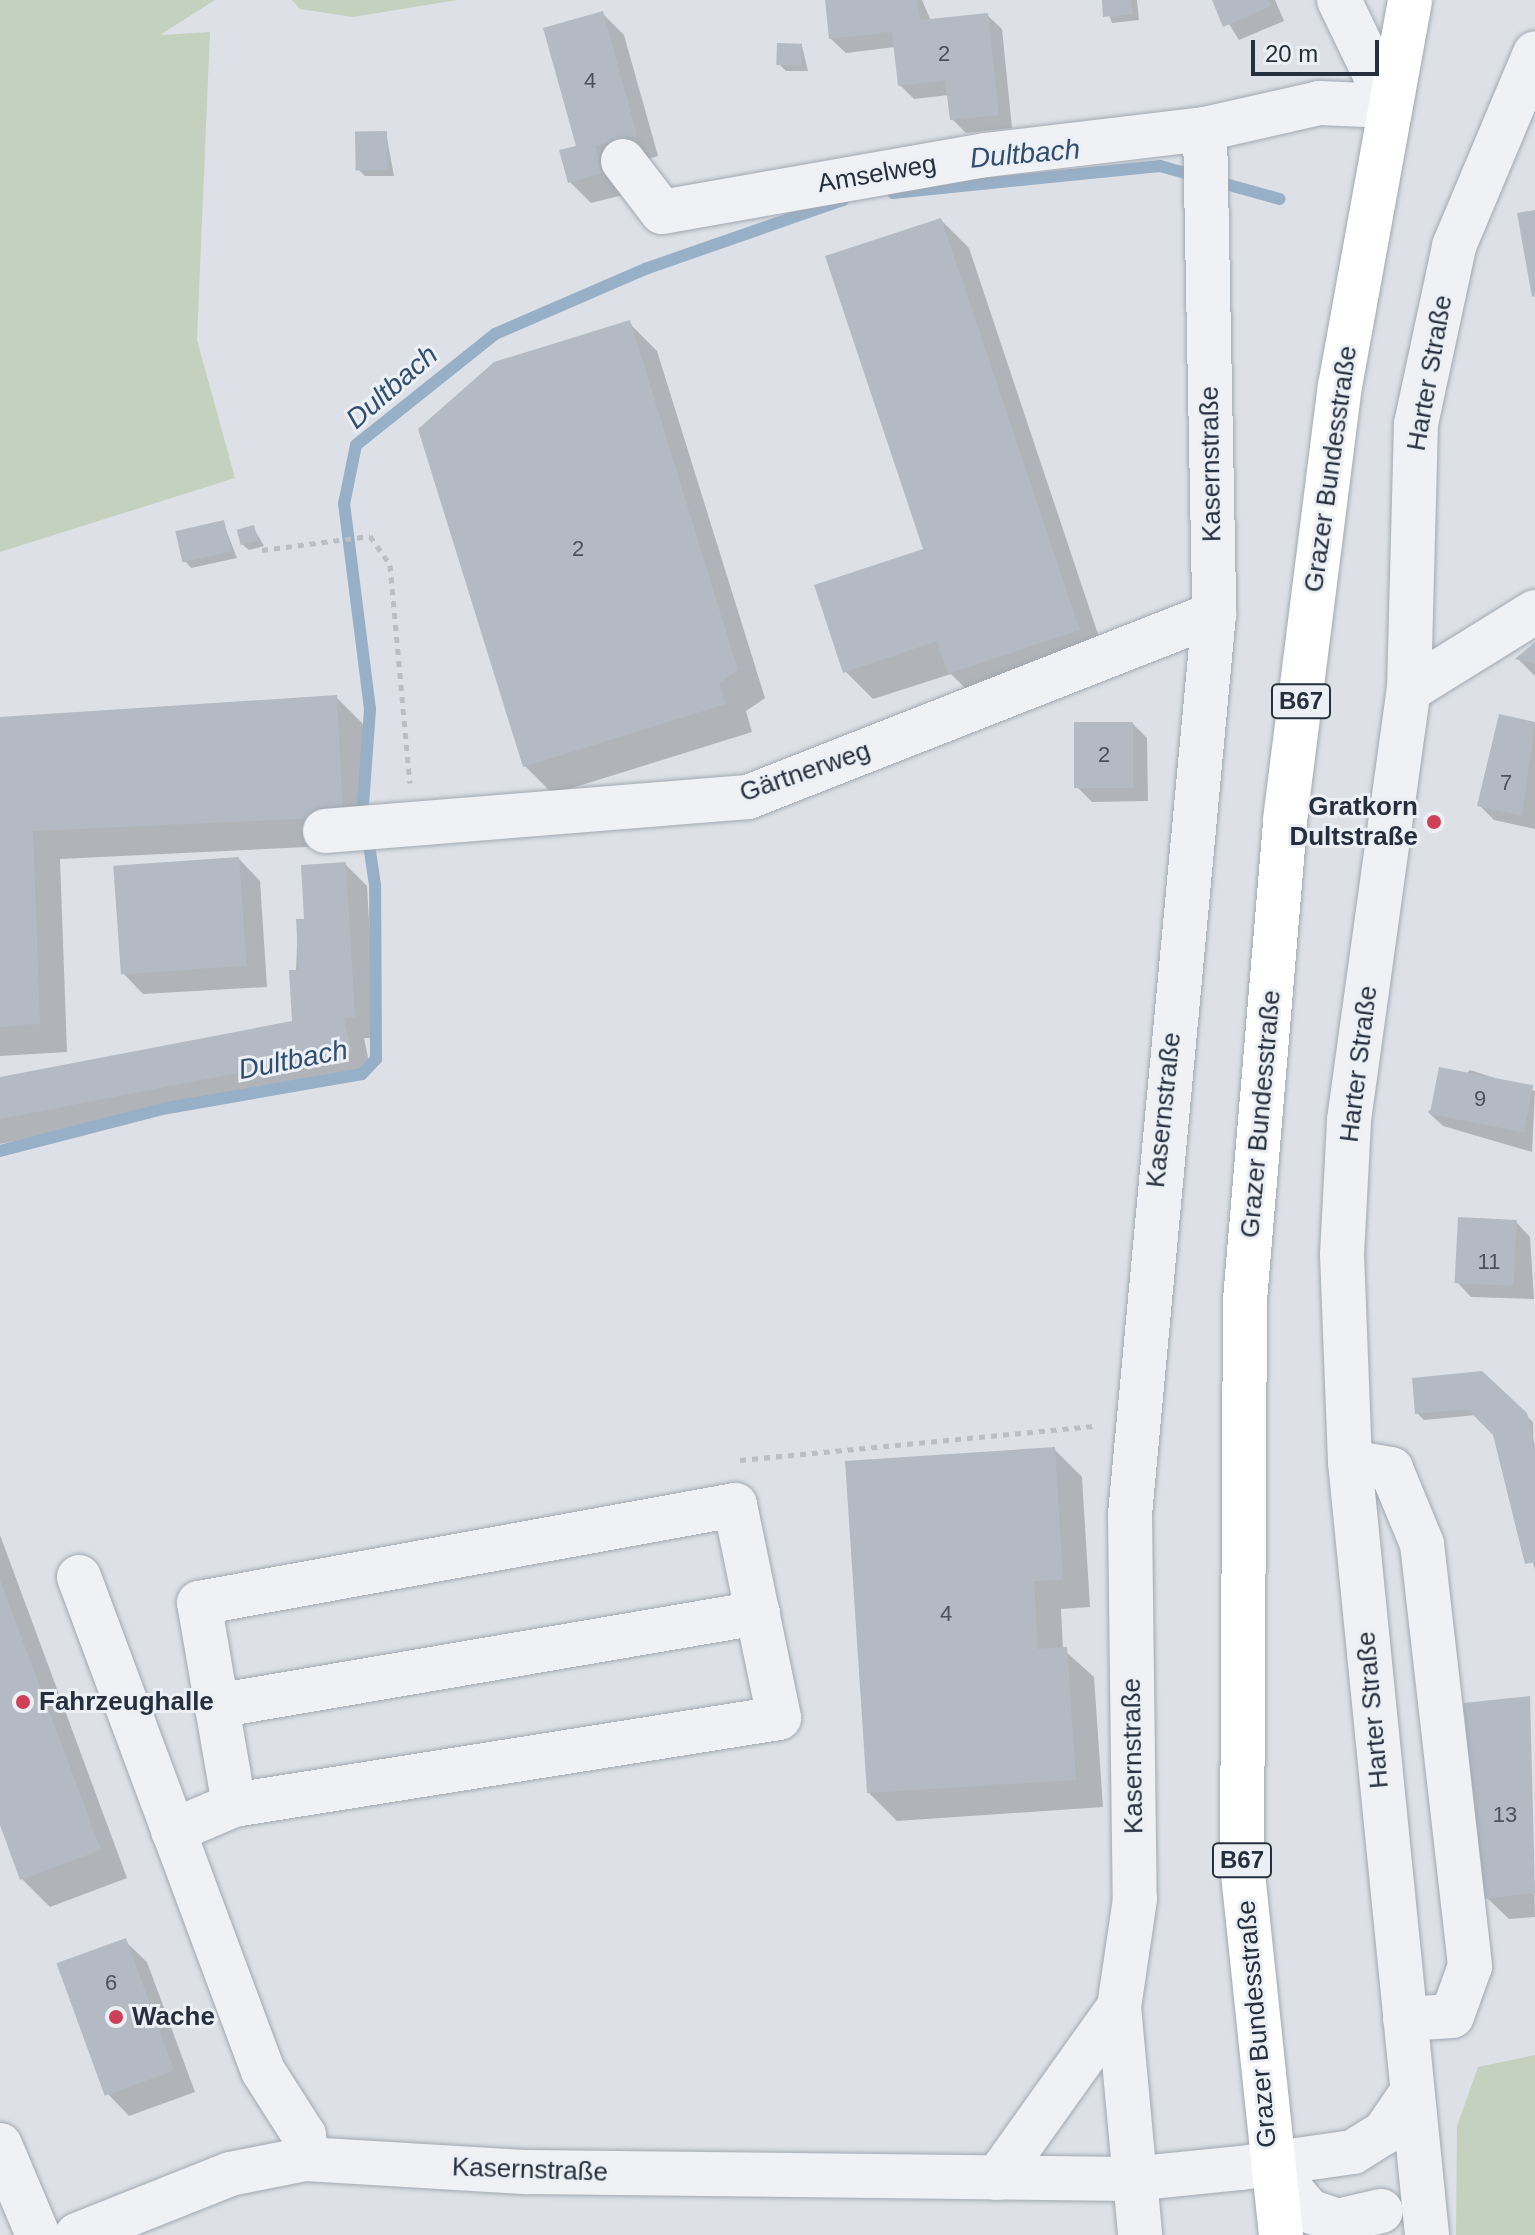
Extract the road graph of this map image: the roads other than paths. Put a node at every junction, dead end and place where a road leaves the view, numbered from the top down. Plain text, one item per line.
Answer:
1 (1339, 0) edge
2 (1410, 0) edge
3 (1535, 53) edge
4 (1390, 106) junction
5 (1207, 142) junction
6 (623, 161) dead end
7 (1535, 612) edge
8 (1214, 614) junction
9 (1409, 690) junction
10 (364, 828) road end
11 (1350, 1462) junction
12 (79, 1577) dead end
13 (758, 1613) junction
14 (216, 1706) junction
15 (234, 1805) junction
16 (173, 1831) junction
17 (1119, 2007) junction
18 (1405, 2019) junction
19 (1410, 2095) junction
20 (0, 2145) edge
21 (306, 2159) junction
22 (1415, 2160) junction
23 (1270, 2165) junction
24 (997, 2178) junction
25 (1131, 2179) junction
26 (1426, 2222) edge
27 (1373, 2223) edge
28 (38, 2235) edge
29 (77, 2235) edge
30 (1140, 2235) edge
31 (1281, 2235) edge

1 - 4 street
2 - 4 main road, Grazer Bundesstraße / B67
3 - 9 street, Harter Straße
4 - 5 street, Amselweg
4 - 23 main road, Grazer Bundesstraße / B67
5 - 6 street, Amselweg
5 - 8 street, Kasernstraße
7 - 9 street
8 - 10 street, Gärtnerweg
8 - 17 street, Kasernstraße
9 - 11 street, Harter Straße
11 - 18 street, Harter Straße
11 - 18 street
12 - 16 street
13 - 14 street
13 - 14 street
13 - 15 street
14 - 15 street
15 - 16 street
16 - 21 street
17 - 24 street, Kasernstraße
17 - 25 street, Kasernstraße
18 - 19 street, Harter Straße
19 - 22 street, Harter Straße
19 - 23 street
20 - 28 street
21 - 24 street, Kasernstraße
21 - 29 street, Kasernstraße
22 - 26 street, Harter Straße
22 - 27 street
23 - 25 street, Kasernstraße
23 - 27 street
23 - 31 main road, Grazer Bundesstraße / B67
24 - 25 street, Kasernstraße
25 - 30 street

